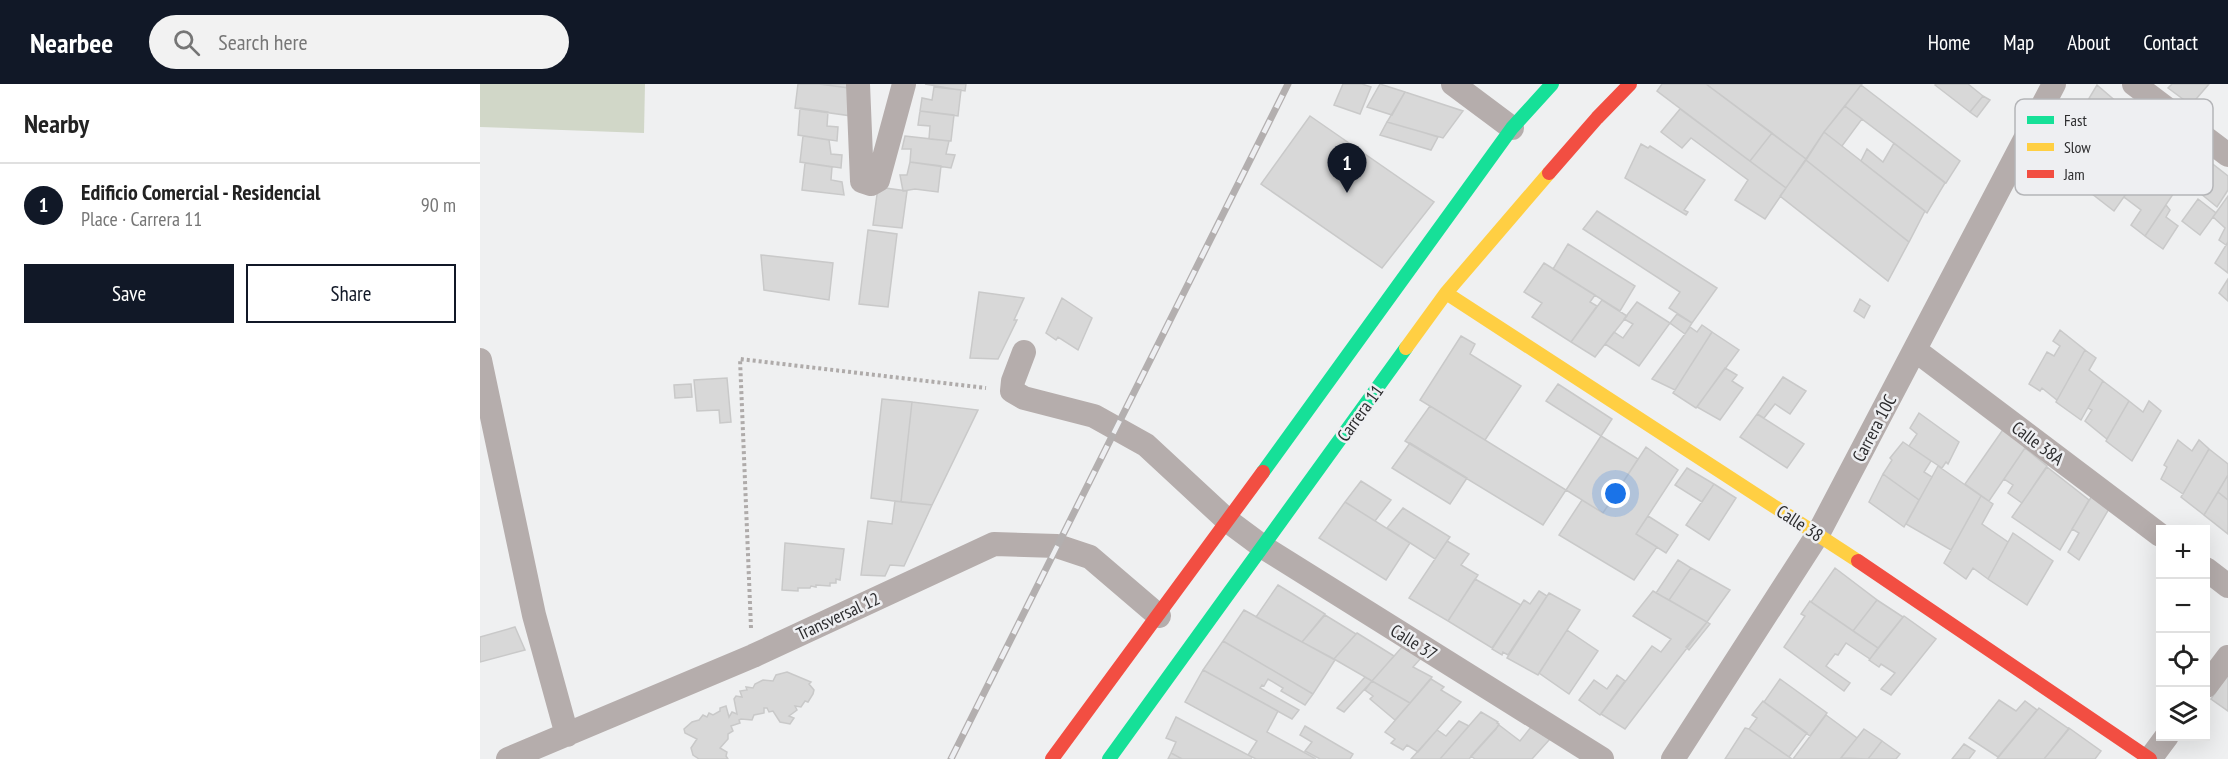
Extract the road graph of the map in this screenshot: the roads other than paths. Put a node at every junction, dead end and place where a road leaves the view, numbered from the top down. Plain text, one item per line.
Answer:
1 (858, 84) edge
2 (904, 84) edge
3 (1453, 84) edge
4 (1552, 84) edge
5 (1630, 84) edge
6 (2054, 84) edge
7 (2134, 84) edge
8 (2046, 99) edge
9 (2154, 99) edge
10 (1512, 128) junction
11 (2213, 144) edge
12 (2228, 155) edge
13 (2015, 159) edge
14 (1446, 293) junction
15 (1915, 350) junction
16 (1024, 352) dead end
17 (480, 360) edge
18 (1228, 521) junction
19 (2156, 532) edge
20 (1818, 534) junction
21 (1263, 548) junction
22 (2210, 573) edge
23 (2228, 586) edge
24 (1159, 616) junction
25 (2228, 657) edge
26 (2210, 680) edge
27 (567, 735) junction
28 (2163, 741) edge
29 (508, 759) edge
30 (1052, 759) edge
31 (1110, 759) edge
32 (1602, 759) edge
33 (1673, 759) edge
34 (2150, 759) edge

1 - 2 street
3 - 10 street
4 - 10 main road
5 - 14 main road, Carrera 11
6 - 8 street, Carrera 10C
7 - 9 street
10 - 18 main road
11 - 12 street
13 - 15 street, Carrera 10C
14 - 20 main road, Calle 38
14 - 21 main road, Carrera 11
15 - 19 street, Calle 38A
15 - 20 street, Carrera 10C
16 - 18 street, Calle 37
17 - 27 street
18 - 21 street, Calle 37
18 - 24 main road
20 - 33 street, Carrera 10C
20 - 34 main road, Calle 38
21 - 31 main road, Carrera 11
21 - 32 street, Calle 37
22 - 23 street
24 - 27 street, Transversal 12
24 - 30 main road
25 - 26 street
27 - 29 street, Transversal 12
28 - 34 street

